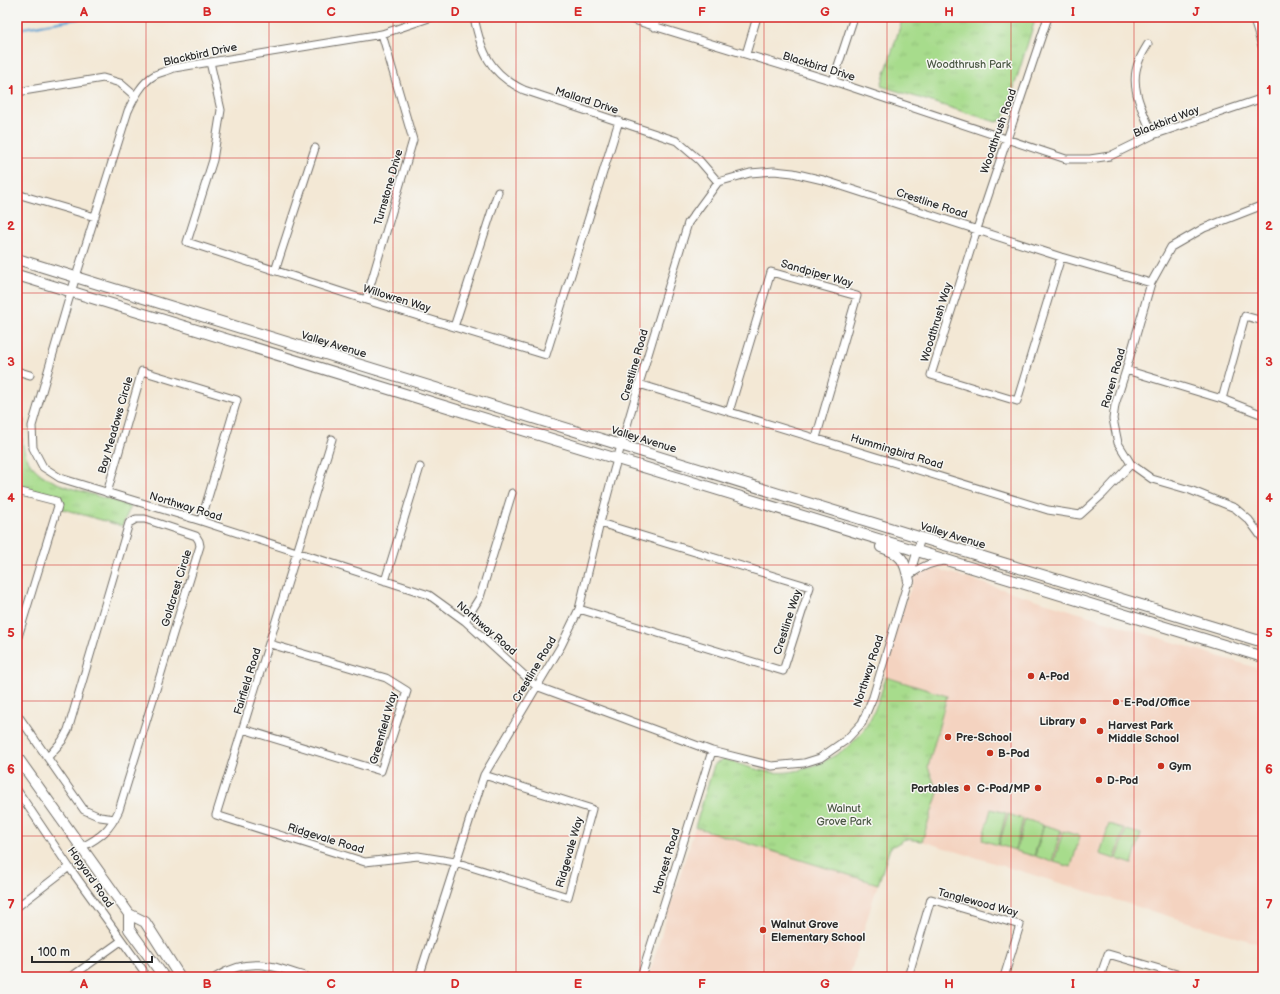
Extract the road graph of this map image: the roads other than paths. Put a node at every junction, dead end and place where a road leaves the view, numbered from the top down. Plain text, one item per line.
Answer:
1 (432, 17) edge
2 (474, 17) edge
3 (624, 17) edge
4 (657, 17) edge
5 (757, 17) edge
6 (854, 17) edge
7 (1048, 17) edge
8 (1253, 17) edge
9 (654, 27) junction
10 (382, 34) junction
11 (1148, 44) dead end
12 (1263, 49) edge
13 (746, 54) junction
14 (210, 62) junction
15 (833, 81) junction
16 (17, 92) edge
17 (135, 96) junction
18 (1263, 98) edge
19 (619, 121) junction
20 (1153, 135) junction
21 (1007, 139) junction
22 (315, 148) dead end
23 (718, 182) junction
24 (498, 192) dead end
25 (17, 194) edge
26 (1263, 206) edge
27 (95, 217) junction
28 (977, 229) junction
29 (1061, 257) junction
30 (17, 259) edge
31 (274, 271) junction
32 (17, 275) edge
33 (76, 277) junction
34 (1151, 283) junction
35 (72, 291) junction
36 (366, 300) junction
37 (1263, 321) edge
38 (454, 327) junction
39 (1126, 370) junction
40 (17, 371) edge
41 (30, 374) dead end
42 (639, 384) junction
43 (1222, 399) junction
44 (729, 412) junction
45 (1263, 415) edge
46 (816, 438) junction
47 (332, 440) dead end
48 (622, 445) junction
49 (618, 459) junction
50 (1131, 464) junction
51 (420, 467) dead end
52 (17, 491) edge
53 (107, 493) junction
54 (512, 493) dead end
55 (201, 521) junction
56 (600, 523) junction
57 (863, 535) junction
58 (921, 538) junction
59 (1263, 538) edge
60 (296, 552) junction
61 (917, 552) junction
62 (947, 561) junction
63 (910, 578) junction
64 (385, 581) junction
65 (579, 609) junction
66 (465, 621) junction
67 (17, 640) edge
68 (1263, 642) edge
69 (270, 644) junction
70 (1263, 657) edge
71 (536, 686) junction
72 (17, 714) edge
73 (243, 729) junction
74 (712, 751) junction
75 (17, 756) edge
76 (48, 757) junction
77 (484, 775) junction
78 (18, 793) edge
79 (216, 815) joint
80 (115, 819) junction
81 (82, 847) junction
82 (455, 862) junction
83 (70, 867) junction
84 (17, 907) edge
85 (130, 914) junction
86 (121, 941) junction
87 (71, 977) edge
88 (144, 977) edge
89 (164, 977) edge
90 (180, 977) edge
91 (216, 977) edge
92 (307, 977) edge
93 (419, 977) edge
94 (641, 977) edge
95 (908, 977) edge
96 (1004, 977) edge
97 (1100, 977) edge
98 (1187, 977) edge

1 - 10 street, Blackbird Drive
2 - 19 street, Mallard Drive
3 - 9 street, Blackbird Drive
4 - 9 street
5 - 13 street
6 - 15 street
7 - 21 street, Woodthrush Road
8 - 12 street
9 - 13 street, Blackbird Drive
10 - 14 street, Blackbird Drive
10 - 36 street, Turnstone Drive
11 - 20 street
13 - 15 street, Blackbird Drive
14 - 17 street, Blackbird Drive
14 - 31 street, Willowren Way
15 - 21 street, Blackbird Drive
16 - 17 street
17 - 27 street, Blackbird Drive
18 - 20 street, Blackbird Way
19 - 23 street, Mallard Drive
19 - 38 street, Willowren Way
20 - 21 street, Blackbird Way
21 - 28 street, Woodthrush Road
22 - 31 street
23 - 28 street, Crestline Road
23 - 42 street, Crestline Road
24 - 38 street
25 - 27 street
26 - 34 street, Raven Road
27 - 33 street, Blackbird Drive
28 - 29 street, Crestline Road
28 - 29 street, Woodthrush Way
29 - 34 street, Crestline Road
30 - 33 main road, Valley Avenue
31 - 36 street, Willowren Way
32 - 35 main road
33 - 35 street, Blackbird Drive
33 - 48 main road, Valley Avenue
34 - 39 street, Raven Road
35 - 49 main road
35 - 53 street, Northway Road
36 - 38 street, Willowren Way
37 - 43 street
39 - 43 street
39 - 50 street, Raven Road
40 - 41 street
42 - 44 street, Hummingbird Road
42 - 48 street, Crestline Road
43 - 45 street
44 - 46 street, Hummingbird Road
44 - 46 street, Sandpiper Way
46 - 50 street, Hummingbird Road
47 - 60 street, Fairfield Road
48 - 49 street, Crestline Road
48 - 58 main road, Valley Avenue
49 - 56 street, Crestline Road
49 - 57 main road
50 - 59 street, Raven Road
51 - 64 street
52 - 67 street
53 - 55 street, Northway Road
53 - 55 street, Bay Meadows Circle
54 - 66 street
55 - 60 street, Northway Road
56 - 65 street, Crestline Road
56 - 65 street, Crestline Way
57 - 61 main road
57 - 63 main road
58 - 61 street, Northway Road
58 - 68 main road, Valley Avenue
60 - 64 street, Northway Road
60 - 69 street, Fairfield Road
61 - 62 main road
61 - 63 street, Northway Road
62 - 63 street
62 - 70 main road
63 - 74 street, Northway Road
64 - 66 street, Northway Road
65 - 71 street, Crestline Road
66 - 71 street, Northway Road
69 - 73 street, Fairfield Road
69 - 73 street, Greenfield Way
71 - 74 street, Northway Road
71 - 77 street, Crestline Road
72 - 76 street
73 - 79 street, Fairfield Road
74 - 94 street, Harvest Road
75 - 81 main road, Hopyard Road
76 - 80 street
76 - 80 street, Goldcrest Circle
77 - 82 street, Crestline Road
77 - 82 street, Ridgevale Way
78 - 83 street, Hopyard Road
79 - 82 street, Ridgevale Road
80 - 81 street, Goldcrest Circle
81 - 85 main road, Hopyard Road
82 - 93 street, Crestline Road
83 - 84 street
83 - 86 street, Hopyard Road
85 - 89 main road, Hopyard Road
85 - 90 main road, Hopyard Road
86 - 87 street
86 - 88 street, Hopyard Road
91 - 92 street
95 - 96 street, Tanglewood Way
97 - 98 street

